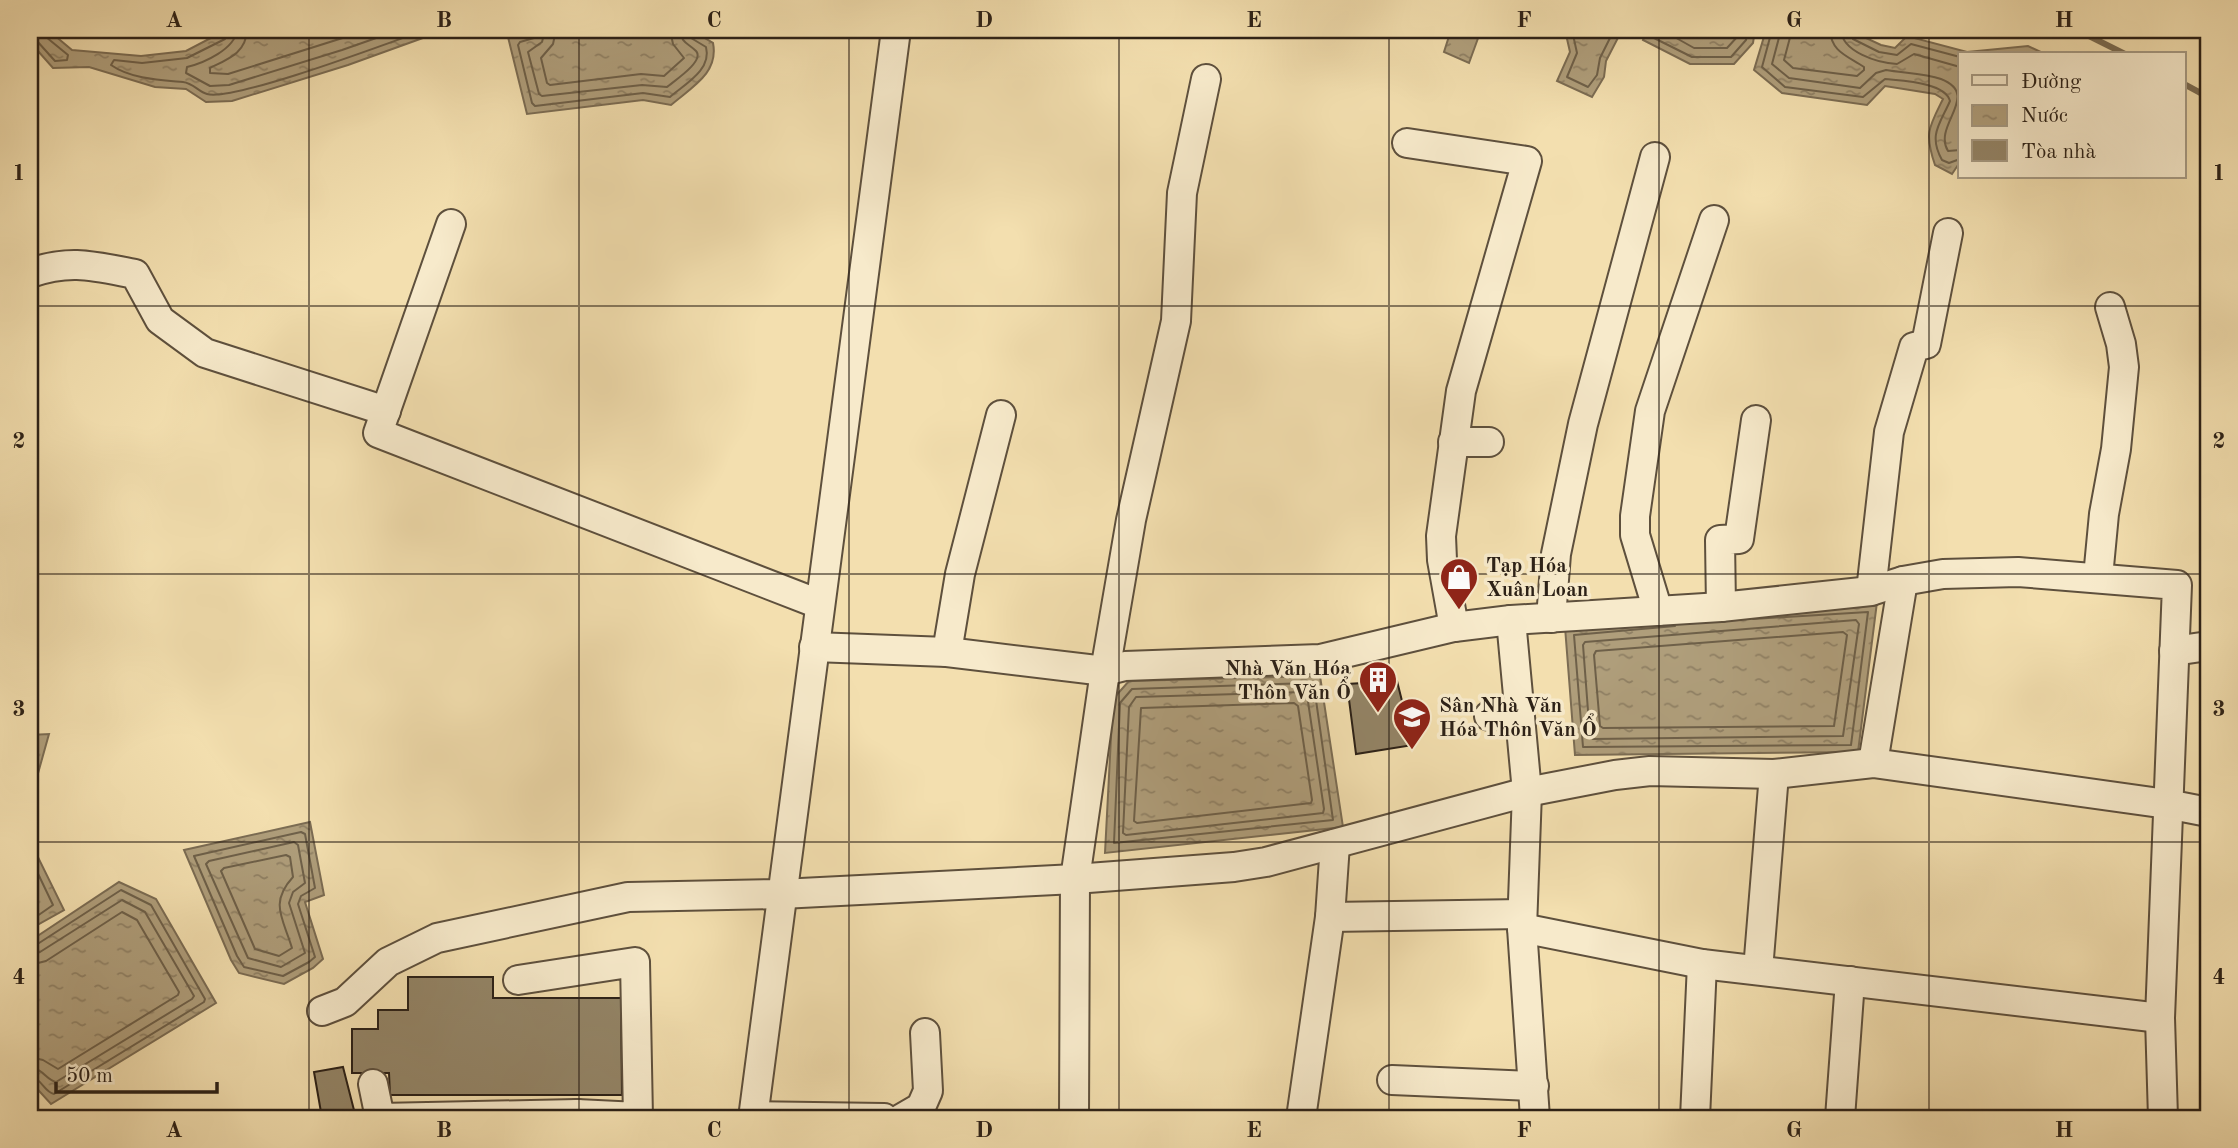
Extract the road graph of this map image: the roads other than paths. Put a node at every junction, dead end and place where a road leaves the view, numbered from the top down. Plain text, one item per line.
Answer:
1 (896, 30) edge
2 (1206, 79) dead end
3 (1407, 143) dead end
4 (1655, 158) dead end
5 (1714, 220) dead end
6 (451, 224) dead end
7 (1948, 233) dead end
8 (30, 273) edge
9 (2110, 307) dead end
10 (386, 411) junction
11 (1001, 415) dead end
12 (1756, 420) dead end
13 (1453, 442) junction
14 (1489, 442) dead end
15 (2098, 577) junction
16 (1903, 581) junction
17 (1871, 591) junction
18 (819, 604) junction
19 (1721, 607) junction
20 (1657, 611) junction
21 (1551, 618) junction
22 (1511, 620) junction
23 (1454, 627) junction
24 (2208, 646) edge
25 (814, 647) junction
26 (2174, 651) junction
27 (947, 652) junction
28 (1105, 671) junction
29 (1519, 710) junction
30 (1489, 716) dead end
31 (1873, 763) junction
32 (1774, 774) junction
33 (1527, 792) junction
34 (2167, 804) junction
35 (2208, 812) edge
36 (1335, 844) junction
37 (1075, 879) junction
38 (781, 894) junction
39 (1330, 918) junction
40 (1522, 921) junction
41 (1702, 964) junction
42 (1758, 970) junction
43 (518, 980) dead end
44 (1850, 981) junction
45 (322, 1011) dead end
46 (2160, 1018) junction
47 (925, 1033) dead end
48 (1392, 1080) dead end
49 (373, 1084) dead end
50 (1534, 1086) junction
51 (577, 1116) edge
52 (753, 1117) edge
53 (884, 1118) edge
54 (902, 1118) edge
55 (1074, 1118) edge
56 (1301, 1118) edge
57 (1535, 1118) edge
58 (1695, 1118) edge
59 (1840, 1118) edge
60 (2163, 1118) edge

1 - 18 street
2 - 28 street
3 - 13 street
4 - 21 street
5 - 20 street
6 - 10 street
7 - 17 street
8 - 10 street
9 - 15 street
10 - 18 street
11 - 27 street
12 - 19 street
13 - 14 street
13 - 23 street
15 - 16 street
15 - 26 street
16 - 17 street
16 - 31 street
17 - 19 street
18 - 25 street
19 - 20 street
20 - 21 street
21 - 22 street
22 - 23 street
22 - 29 street
23 - 28 street
24 - 26 street
25 - 27 street
25 - 38 street
26 - 34 street
27 - 28 street
28 - 37 street
29 - 30 street
29 - 33 street
31 - 32 street
31 - 34 street
32 - 33 street
32 - 42 street
33 - 36 street
33 - 40 street
34 - 35 street
34 - 46 street
36 - 37 street
36 - 39 street
37 - 38 street
37 - 55 street
38 - 45 street
38 - 52 street
39 - 40 street
39 - 56 street
40 - 41 street
40 - 50 street
41 - 42 street
41 - 58 street
42 - 44 street
43 - 51 street
44 - 46 street
44 - 59 street
46 - 60 street
47 - 54 street
48 - 50 street
49 - 51 street
50 - 57 street
52 - 53 street

